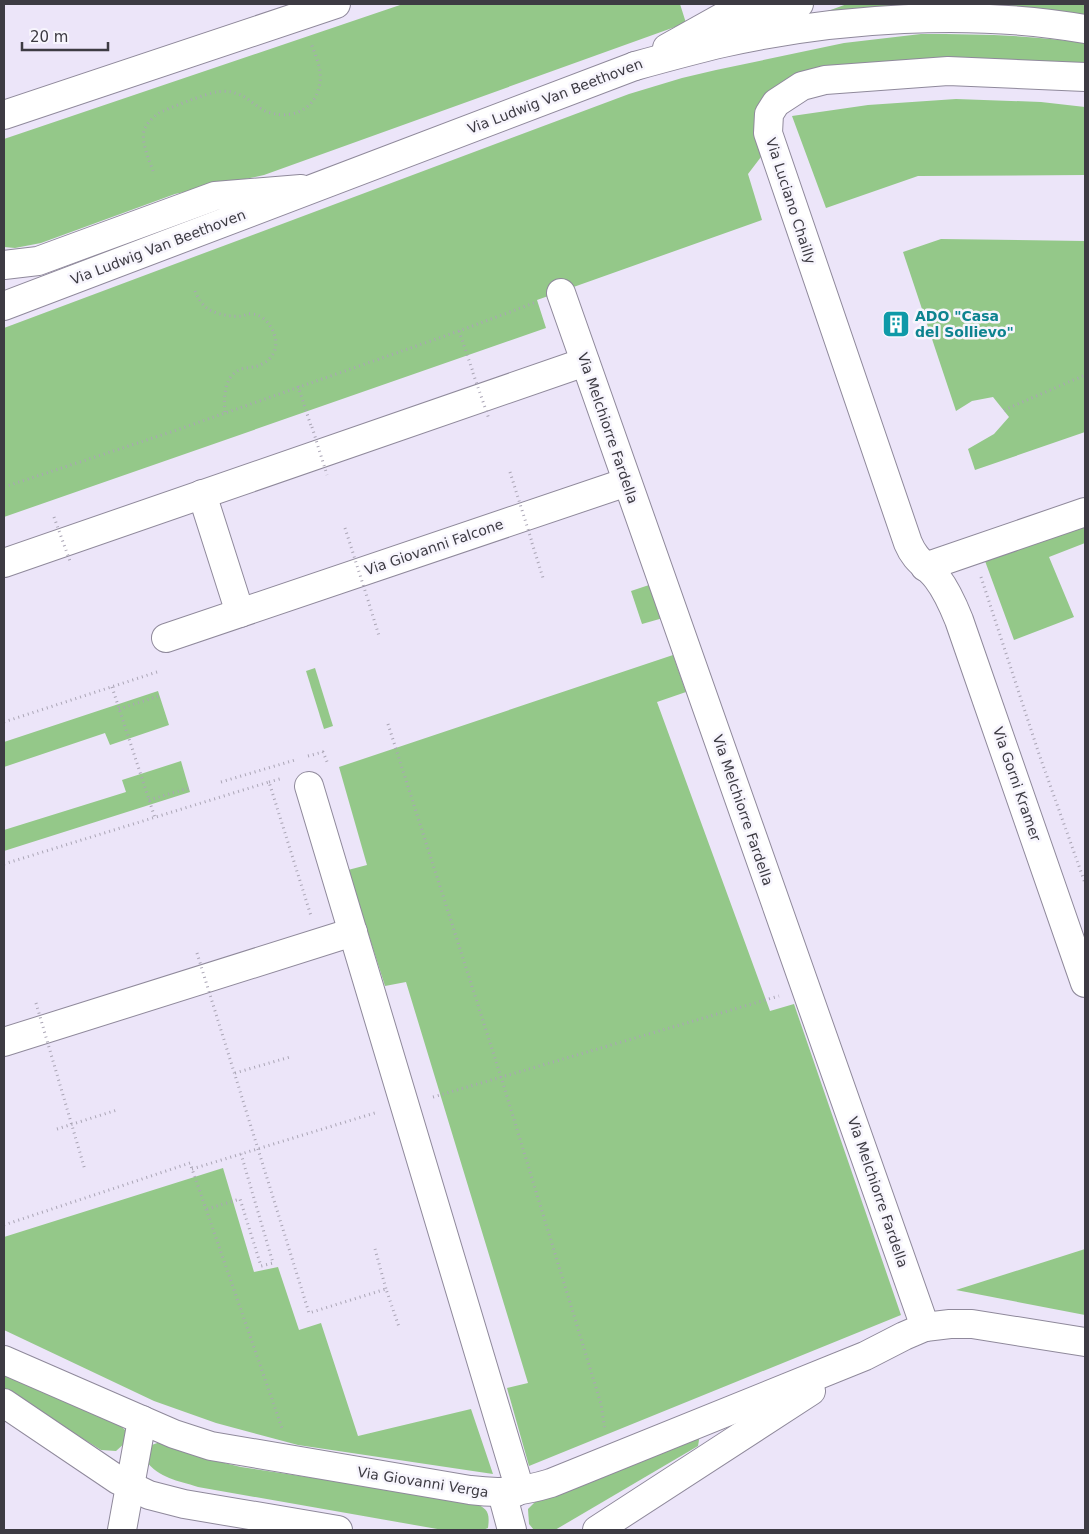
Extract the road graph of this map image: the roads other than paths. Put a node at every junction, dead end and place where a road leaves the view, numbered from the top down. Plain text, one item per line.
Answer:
1 (336, 4) edge
2 (746, 4) edge
3 (799, 4) edge
4 (1085, 29) edge
5 (635, 66) junction
6 (1085, 77) edge
7 (4, 115) edge
8 (312, 189) junction
9 (4, 265) edge
10 (561, 293) road end
11 (4, 306) edge
12 (585, 362) junction
13 (627, 482) junction
14 (202, 494) junction
15 (1085, 512) edge
16 (4, 563) edge
17 (925, 567) junction
18 (944, 587) joint
19 (240, 613) junction
20 (166, 638) dead end
21 (309, 786) dead end
22 (353, 932) junction
23 (1085, 983) edge
24 (4, 1042) edge
25 (925, 1327) junction
26 (1085, 1342) edge
27 (865, 1356) junction
28 (4, 1360) edge
29 (4, 1403) edge
30 (142, 1420) junction
31 (130, 1485) junction
32 (509, 1493) junction
33 (122, 1530) edge
34 (338, 1530) edge
35 (512, 1530) edge
36 (597, 1530) edge

1 - 7 main road
2 - 5 main road
3 - 5 main road, Via Ludwig Van Beethoven
4 - 5 main road
5 - 8 main road, Via Ludwig Van Beethoven
6 - 17 main road, Via Luciano Chailly
8 - 9 main road, Via Ludwig Van Beethoven
8 - 11 main road, Via Ludwig Van Beethoven
10 - 12 main road, Via Melchiorre Fardella
12 - 13 main road, Via Melchiorre Fardella
12 - 14 main road
13 - 19 main road, Via Giovanni Falcone
13 - 25 main road, Via Melchiorre Fardella
14 - 16 main road
14 - 19 main road
15 - 17 main road
17 - 18 main road, Via Luciano Chailly
18 - 23 main road, Via Gorni Kramer
19 - 20 main road, Via Giovanni Falcone
21 - 22 main road
22 - 24 main road
22 - 32 main road
25 - 26 main road, Via Giovanni Verga
25 - 27 main road, Via Giovanni Verga
27 - 32 main road, Via Giovanni Verga
27 - 36 main road, Via Giovanni Verga
28 - 30 main road, Via Giovanni Verga
29 - 31 main road
30 - 31 main road
30 - 32 main road, Via Giovanni Verga
31 - 33 main road
31 - 34 main road
32 - 35 main road

